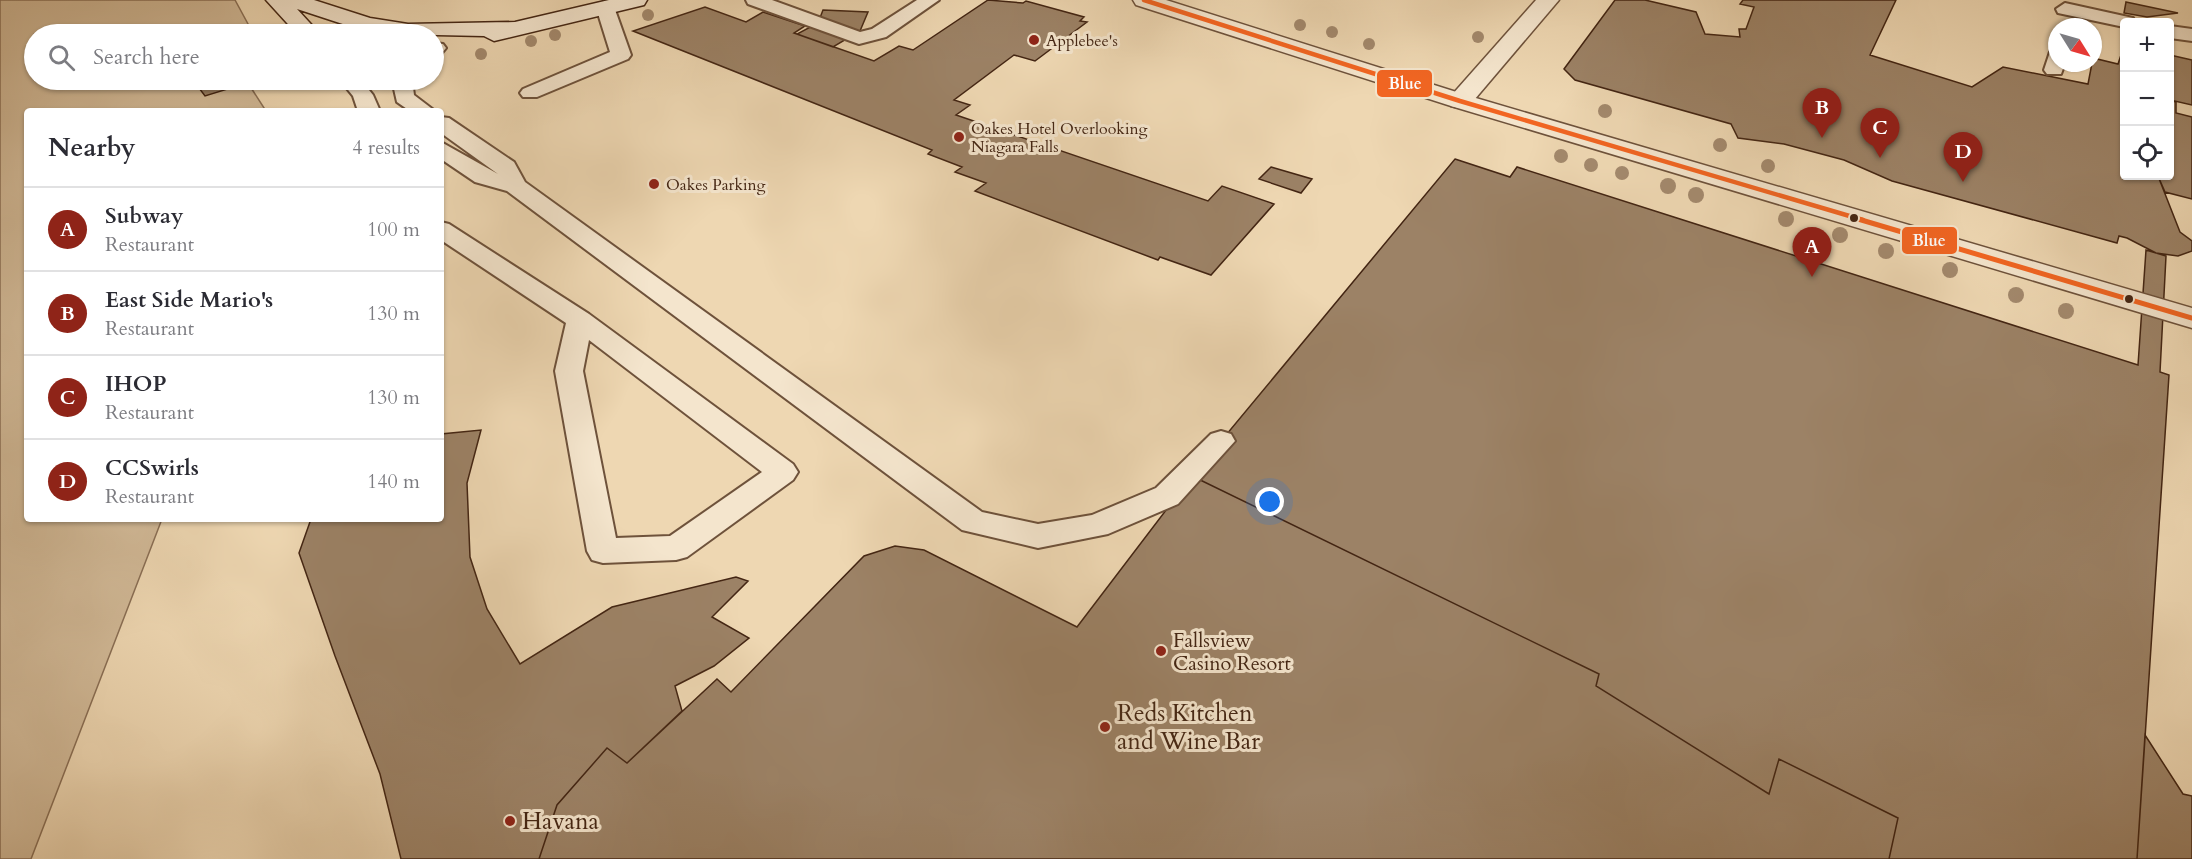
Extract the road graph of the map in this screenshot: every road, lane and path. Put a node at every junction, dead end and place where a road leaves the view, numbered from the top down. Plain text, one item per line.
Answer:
1 (277, 0) edge
2 (292, 0) edge
3 (636, 0) edge
4 (755, 0) edge
5 (930, 0) edge
6 (1144, 0) edge
7 (1548, 0) edge
8 (605, 7) junction
9 (2065, 12) edge
10 (2120, 21) edge
11 (300, 24) edge
12 (366, 24) edge
13 (515, 29) junction
14 (444, 30) edge
15 (2174, 32) edge
16 (2192, 34) edge
17 (444, 47) edge
18 (359, 90) edge
19 (403, 90) edge
20 (530, 93) dead end
21 (1460, 101) junction
22 (368, 108) edge
23 (419, 108) edge
24 (444, 125) edge
25 (444, 151) edge
26 (515, 186) junction
27 (444, 231) edge
28 (2192, 318) edge
29 (580, 320) junction
30 (1221, 441) dead end

1 - 11 street
2 - 12 street
3 - 8 street
4 - 5 lane
6 - 21 street
7 - 21 street
8 - 13 street
8 - 20 lane
9 - 10 lane
13 - 14 street
13 - 17 street
15 - 16 lane
18 - 22 lane
19 - 23 lane
21 - 28 street
24 - 26 lane
25 - 26 lane
26 - 30 lane
27 - 29 lane
29 - 29 lane

